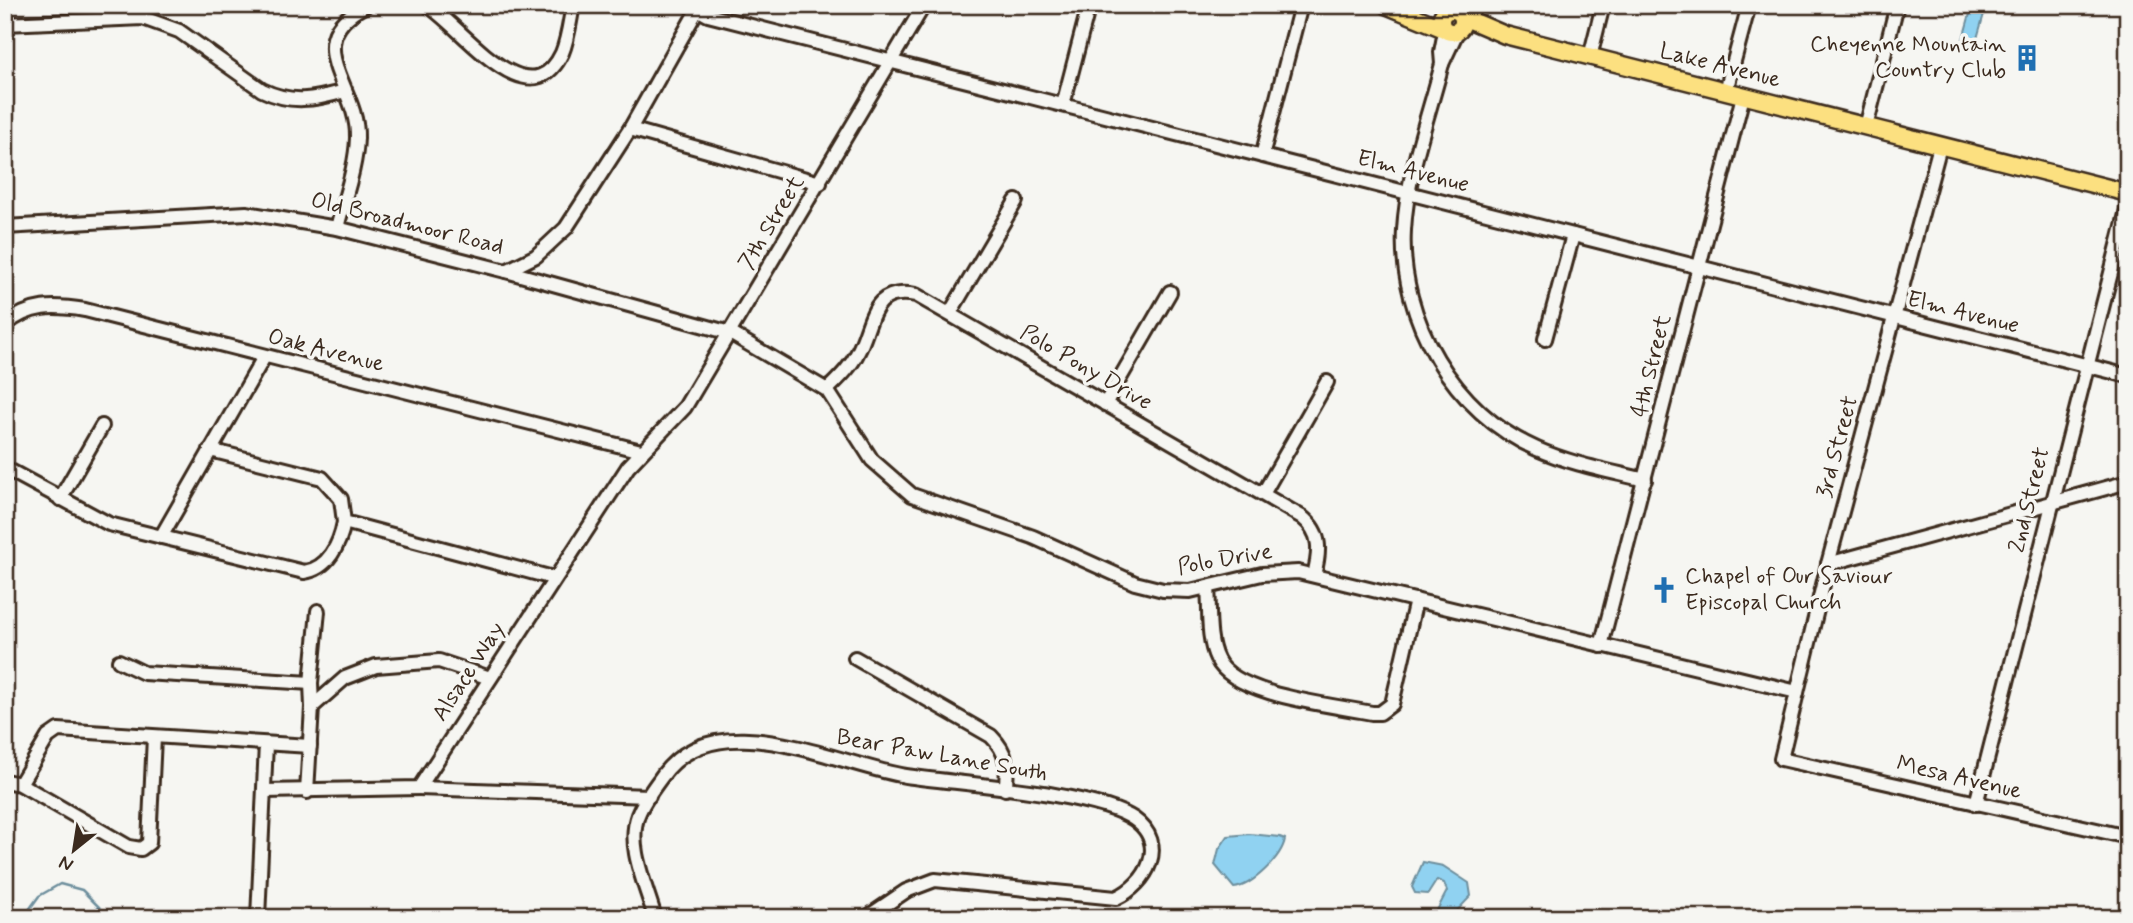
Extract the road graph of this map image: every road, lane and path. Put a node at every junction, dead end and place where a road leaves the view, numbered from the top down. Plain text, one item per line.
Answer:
1 (89, 5) edge
2 (366, 5) edge
3 (427, 5) edge
4 (573, 5) edge
5 (924, 5) edge
6 (1089, 5) edge
7 (1301, 5) edge
8 (1386, 5) edge
9 (1603, 5) edge
10 (1749, 5) edge
11 (1897, 5) edge
12 (696, 7) edge
13 (1453, 18) edge
14 (89, 19) junction
15 (5, 24) edge
16 (1590, 57) junction
17 (892, 62) junction
18 (345, 91) junction
19 (1726, 91) junction
20 (1743, 96) junction
21 (1063, 106) junction
22 (1866, 127) junction
23 (630, 129) junction
24 (1940, 146) junction
25 (1262, 156) junction
26 (820, 183) junction
27 (1409, 192) junction
28 (2128, 193) edge
29 (1016, 201) dead end
30 (2128, 206) edge
31 (5, 227) edge
32 (337, 228) junction
33 (1573, 235) junction
34 (1699, 267) junction
35 (506, 271) junction
36 (1170, 292) dead end
37 (950, 313) junction
38 (1895, 317) junction
39 (5, 325) edge
40 (730, 333) junction
41 (1545, 339) dead end
42 (264, 357) junction
43 (2085, 366) junction
44 (2128, 376) edge
45 (1327, 382) dead end
46 (827, 390) junction
47 (1105, 404) junction
48 (102, 426) dead end
49 (210, 450) junction
50 (641, 451) junction
51 (5, 468) edge
52 (1645, 480) junction
53 (2128, 482) edge
54 (1263, 494) junction
55 (60, 499) junction
56 (2051, 505) junction
57 (344, 522) junction
58 (161, 537) junction
59 (1828, 564) junction
60 (1314, 575) junction
61 (553, 578) junction
62 (1208, 589) junction
63 (1416, 600) junction
64 (318, 611) dead end
65 (1601, 646) junction
66 (855, 658) dead end
67 (119, 661) dead end
68 (490, 678) junction
69 (311, 683) junction
70 (1797, 692) junction
71 (312, 707) junction
72 (155, 737) junction
73 (266, 744) junction
74 (310, 746) junction
75 (1781, 759) joint
76 (5, 781) edge
77 (20, 784) junction
78 (419, 788) junction
79 (1005, 789) junction
80 (265, 791) junction
81 (307, 792) junction
82 (649, 796) junction
83 (1976, 804) junction
84 (2128, 837) edge
85 (258, 918) edge
86 (655, 918) edge
87 (866, 918) edge

1 - 14 street
2 - 18 street
3 - 4 street
5 - 17 street, 7th Street
6 - 21 street
7 - 25 street
8 - 13 main road, Lake Avenue
9 - 16 street
10 - 19 street
11 - 22 street
12 - 17 street, Elm Avenue
12 - 23 street, Old Broadmoor Road
13 - 16 main road, Lake Avenue
13 - 27 street
14 - 15 street
14 - 18 street
16 - 19 main road, Lake Avenue
17 - 21 street, Elm Avenue
17 - 26 street, 7th Street
18 - 32 street
19 - 20 main road, Lake Avenue
20 - 22 main road, Lake Avenue
20 - 34 street, 4th Street
21 - 25 street, Elm Avenue
22 - 24 main road, Lake Avenue
23 - 26 street
23 - 35 street, Old Broadmoor Road
24 - 28 main road, Lake Avenue
24 - 38 street, 3rd Street
25 - 27 street, Elm Avenue
26 - 40 street, 7th Street
27 - 33 street, Elm Avenue
27 - 52 street
29 - 37 street
30 - 43 street, 2nd Street
31 - 32 street, Old Broadmoor Road
32 - 35 street, Old Broadmoor Road
33 - 34 street, Elm Avenue
33 - 41 street
34 - 38 street, Elm Avenue
34 - 52 street, 4th Street
35 - 40 street, Polo Drive
36 - 47 street
37 - 46 street, Polo Pony Drive
37 - 47 street, Polo Pony Drive
38 - 43 street, Elm Avenue
38 - 59 street, 3rd Street
39 - 42 street, Oak Avenue
40 - 46 street, Polo Drive
40 - 50 street, 7th Street
42 - 49 street
42 - 50 street, Oak Avenue
43 - 44 street, Elm Avenue
43 - 56 street, 2nd Street
45 - 54 street
46 - 62 street, Polo Drive
47 - 54 street, Polo Pony Drive
48 - 55 street
49 - 57 street
49 - 58 street
50 - 61 street, Alsace Way
51 - 55 street
52 - 65 street, 4th Street
53 - 56 street
54 - 60 street, Polo Pony Drive
55 - 58 street
56 - 59 street
56 - 83 street, 2nd Street
57 - 58 street
57 - 61 street
59 - 70 street, 3rd Street
60 - 62 street, Polo Drive
60 - 63 street, Polo Drive
61 - 68 street, Alsace Way
62 - 63 street
63 - 65 street, Polo Drive
64 - 69 street
65 - 70 street, Polo Drive
66 - 79 street
67 - 69 street
68 - 71 street
68 - 78 street, Alsace Way
69 - 71 street
70 - 75 street, 3rd Street
71 - 74 street
72 - 73 street
72 - 77 street
72 - 77 street
73 - 74 street
73 - 80 street
74 - 81 street
75 - 83 street, Mesa Avenue
76 - 77 street
78 - 81 street
78 - 82 street
79 - 82 street, Bear Paw Lane South
79 - 87 street, Bear Paw Lane South
80 - 81 street
80 - 85 street
82 - 86 street, Bear Paw Lane South
83 - 84 street, Mesa Avenue

